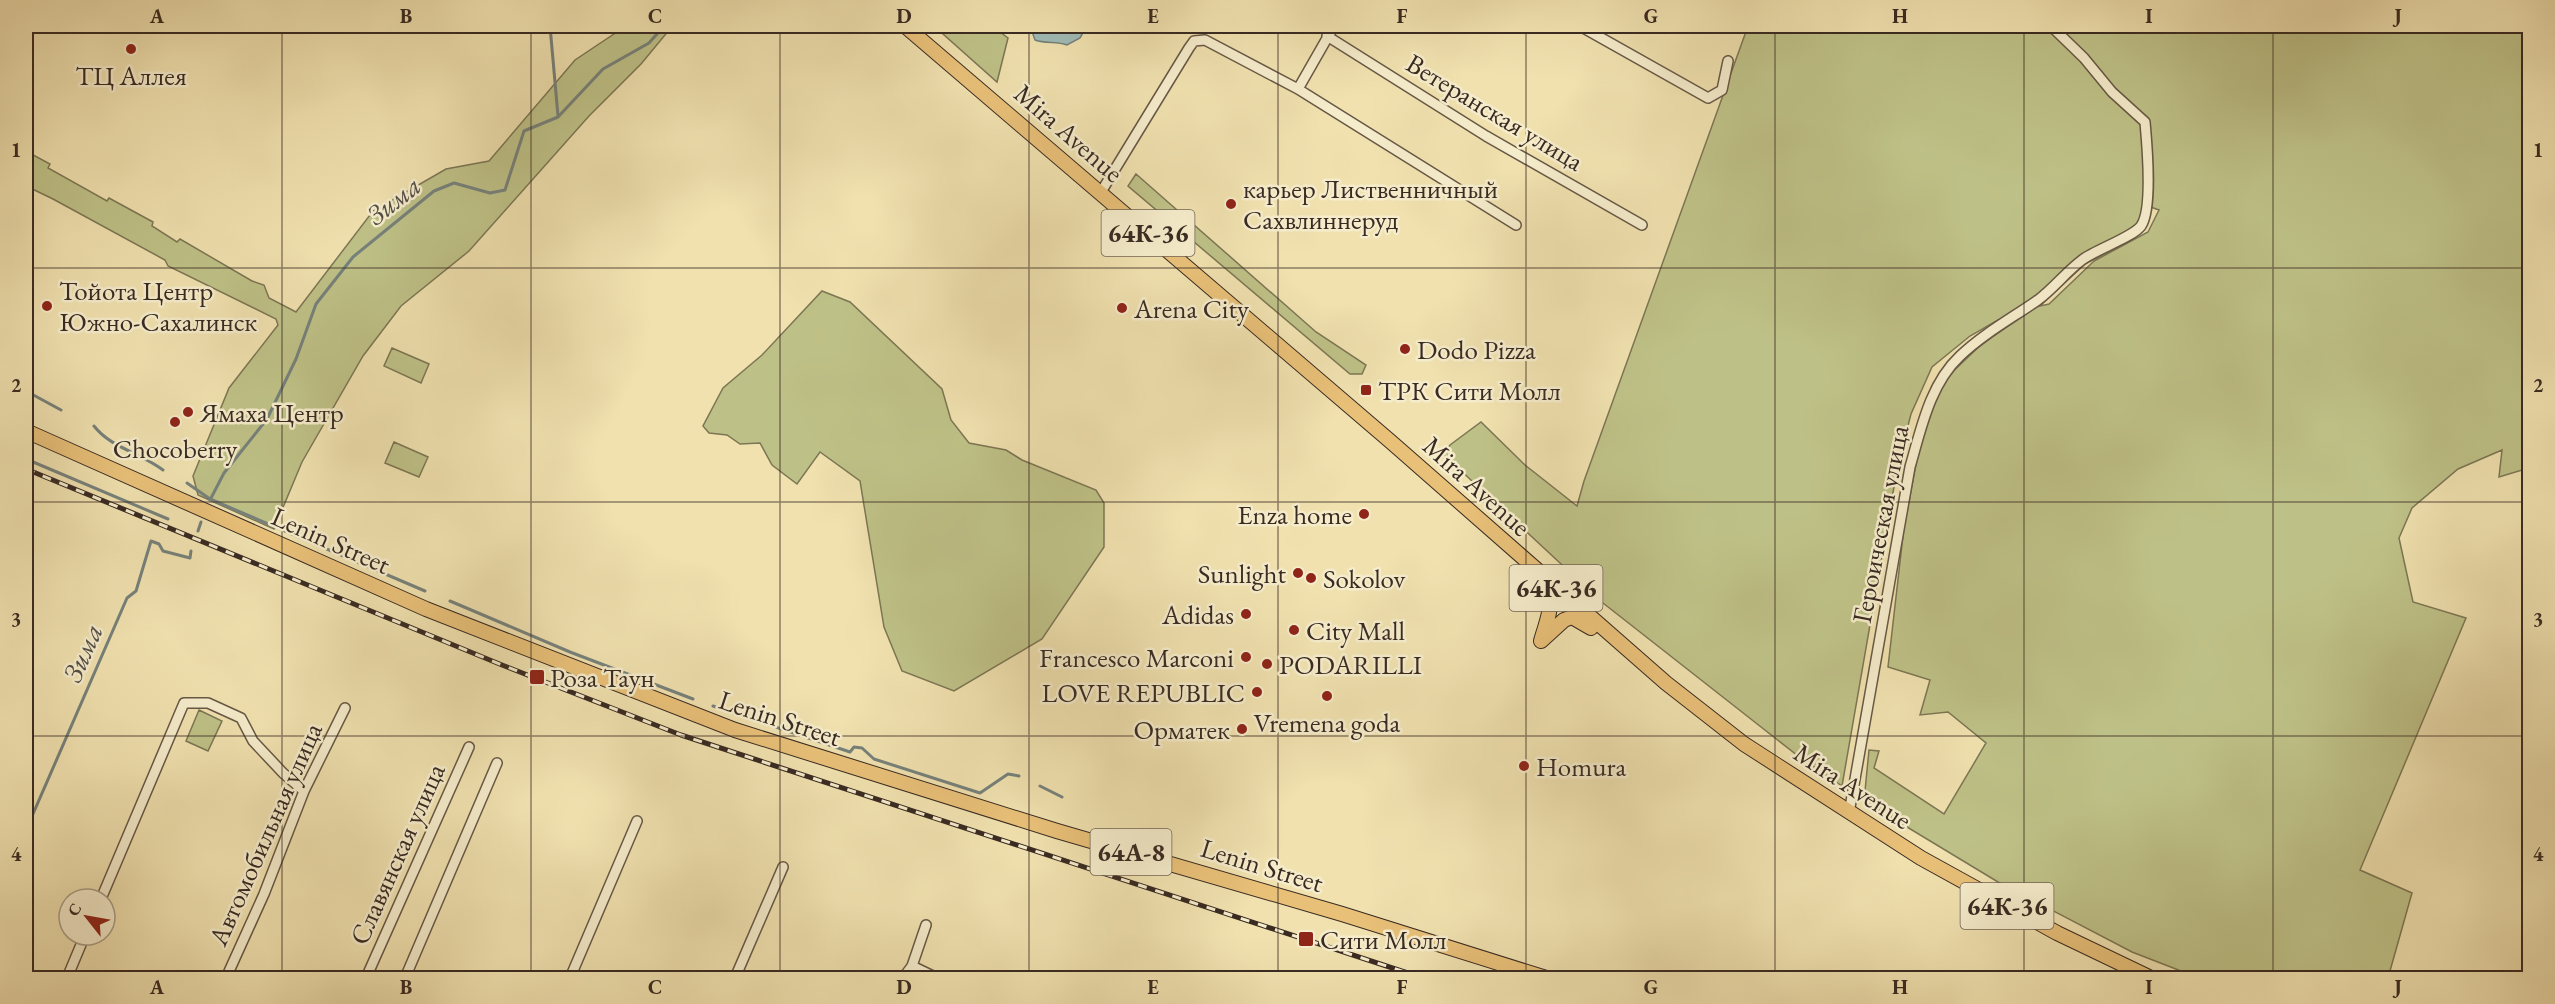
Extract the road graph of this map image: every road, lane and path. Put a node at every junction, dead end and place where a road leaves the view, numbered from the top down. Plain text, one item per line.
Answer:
1 (905, 26) edge
2 (1334, 26) edge
3 (1580, 26) edge
4 (2051, 26) edge
5 (1327, 36) junction
6 (1728, 61) dead end
7 (1298, 89) junction
8 (1101, 192) junction
9 (1516, 225) dead end
10 (1642, 225) dead end
11 (26, 431) edge
12 (1507, 546) junction
13 (1567, 598) junction
14 (1540, 643) junction
15 (1626, 650) junction
16 (345, 708) dead end
17 (470, 747) dead end
18 (496, 763) dead end
19 (304, 791) junction
20 (1849, 813) junction
21 (637, 821) dead end
22 (783, 867) dead end
23 (106, 887) edge
24 (926, 925) dead end
25 (80, 947) edge
26 (912, 966) junction
27 (67, 978) edge
28 (226, 978) edge
29 (366, 978) edge
30 (405, 978) edge
31 (570, 978) edge
32 (735, 978) edge
33 (903, 978) edge
34 (937, 978) edge
35 (1546, 978) edge
36 (2151, 978) edge

1 - 8 main road, Mira Avenue / 64К-36
2 - 5 street
3 - 6 street
4 - 20 street, Героическая улица
5 - 7 street
5 - 10 street, Ветеранская улица
7 - 8 street
7 - 9 street
8 - 12 main road, Mira Avenue / 64К-36
11 - 35 main road, Lenin Street / 64А-8
12 - 13 main road, Mira Avenue / 64К-36
12 - 14 main road
13 - 14 main road
13 - 15 main road, Mira Avenue / 64К-36
14 - 15 main road
15 - 20 main road, Mira Avenue / 64К-36
16 - 19 street, Автомобильная улица
17 - 29 street, Славянская улица
18 - 30 street
19 - 23 street
19 - 28 street, Автомобильная улица
20 - 36 main road, Mira Avenue / 64К-36
21 - 31 street
22 - 32 street
24 - 26 street
25 - 27 street
26 - 33 street
26 - 34 street

